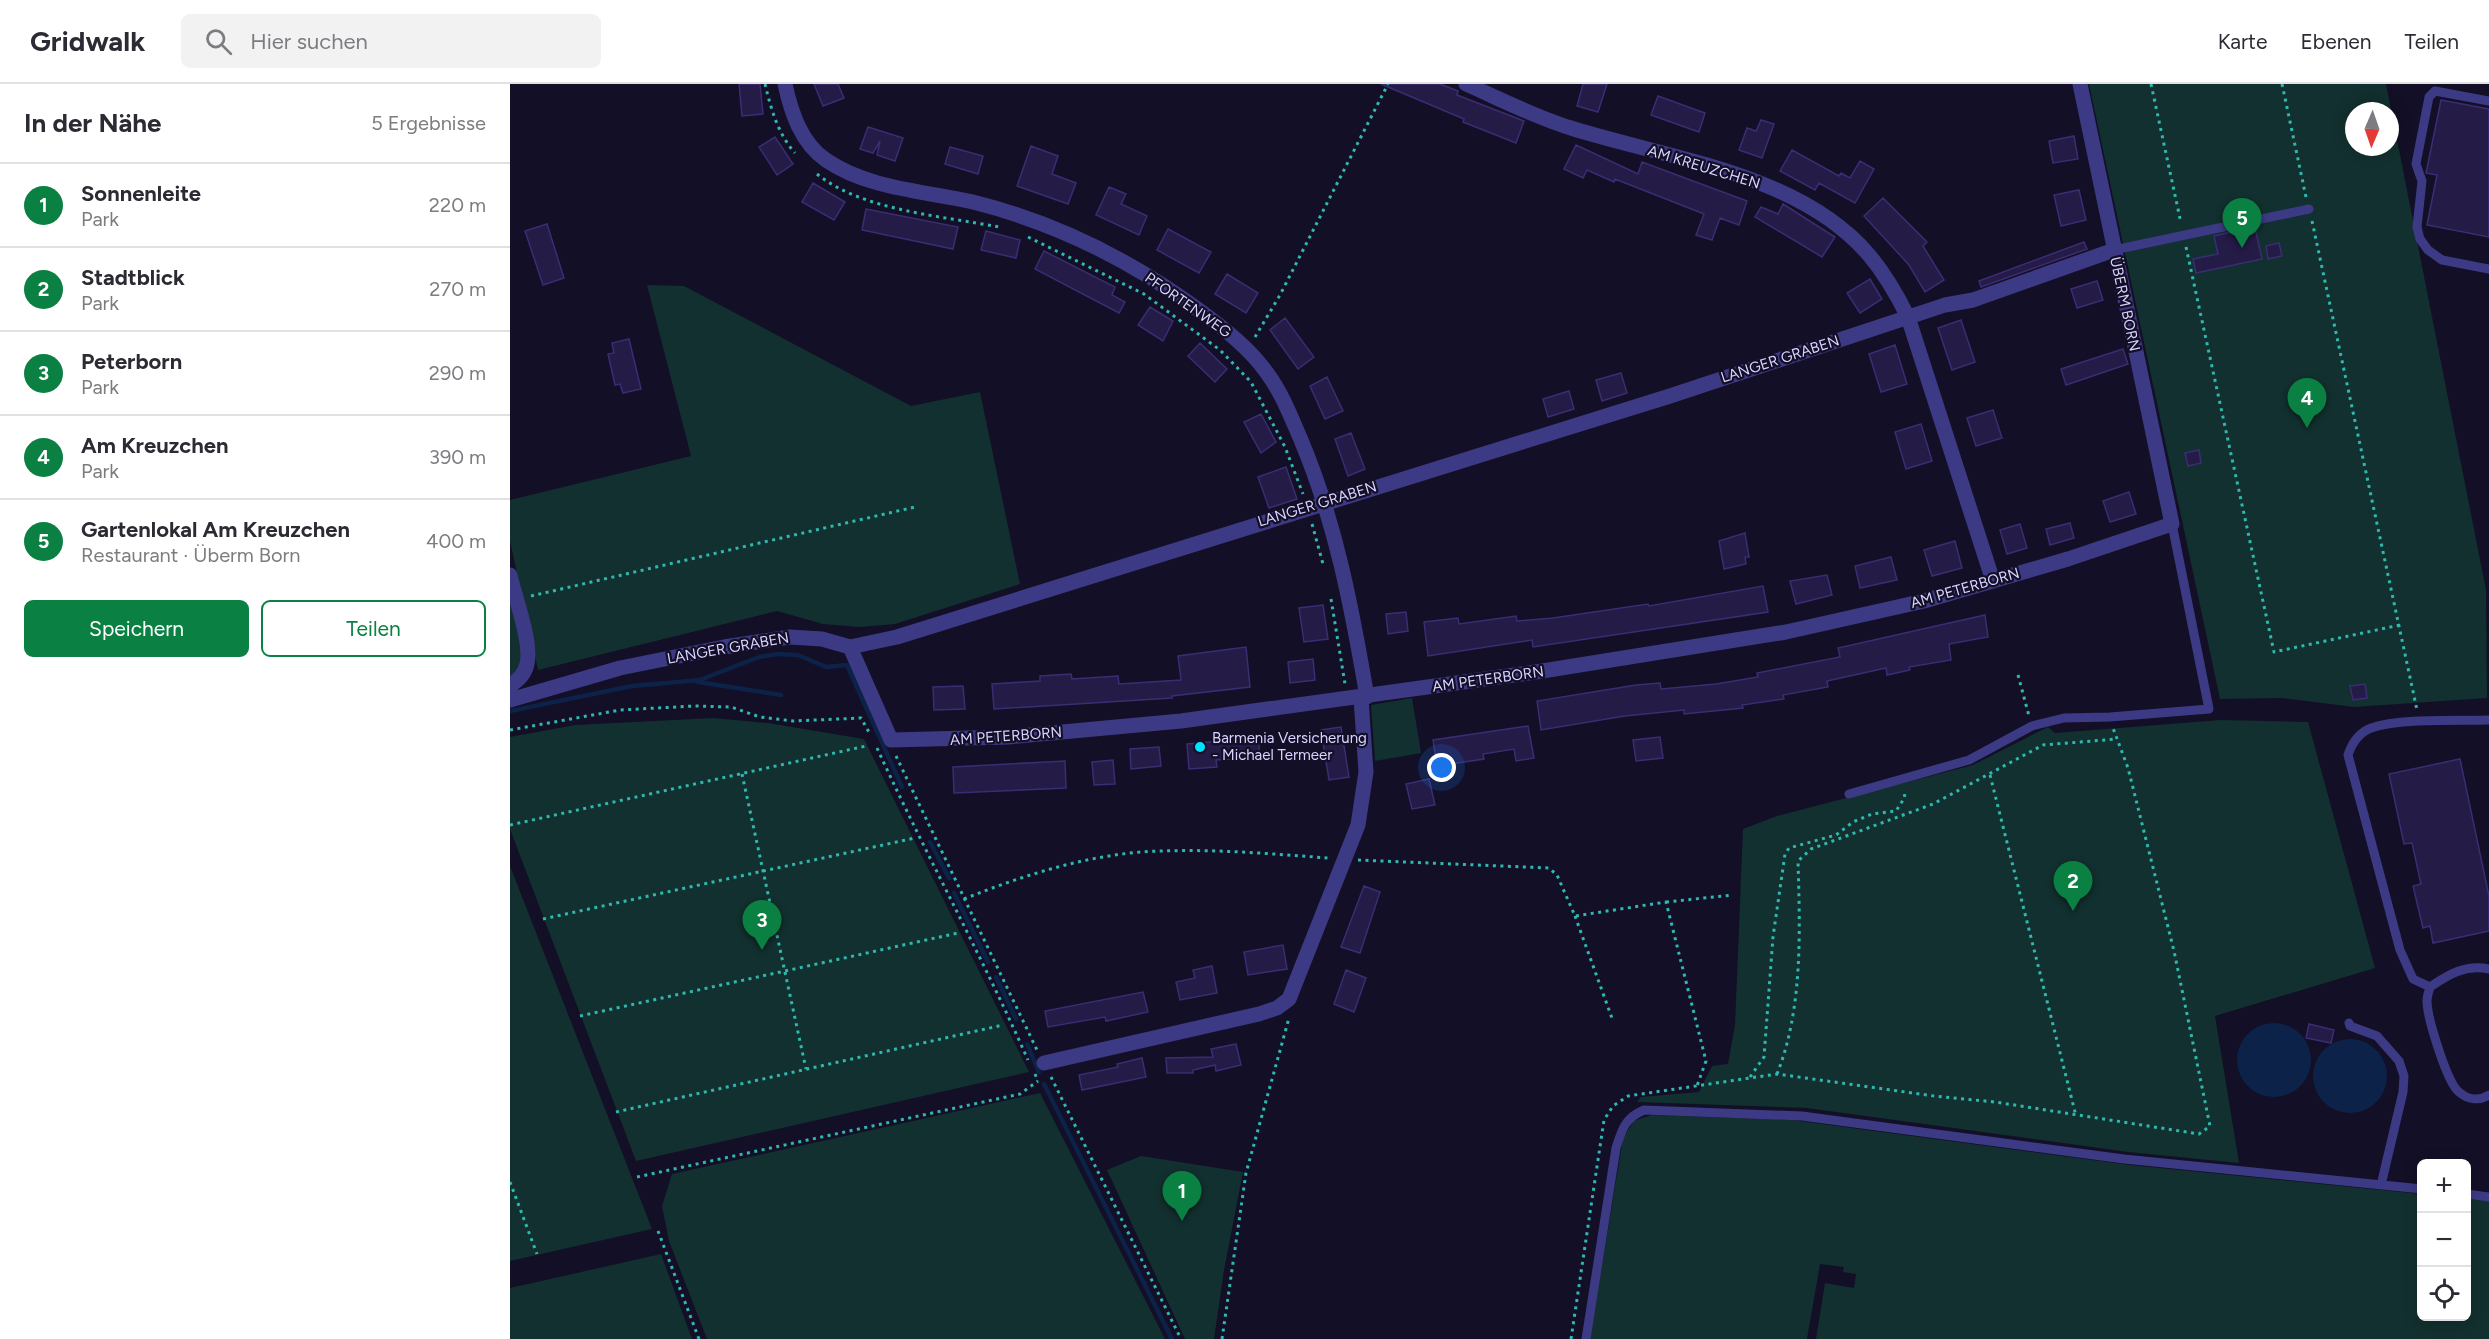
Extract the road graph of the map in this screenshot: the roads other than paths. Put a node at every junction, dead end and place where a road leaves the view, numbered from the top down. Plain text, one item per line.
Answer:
1 (785, 84) edge
2 (1466, 84) edge
3 (2080, 84) edge
4 (2489, 101) edge
5 (2309, 209) road end
6 (2114, 250) junction
7 (2489, 269) edge
8 (1908, 317) junction
9 (1324, 502) junction
10 (2172, 524) junction
11 (510, 575) edge
12 (1993, 581) junction
13 (850, 647) junction
14 (510, 686) edge
15 (1358, 698) junction
16 (510, 700) edge
17 (2489, 720) edge
18 (1849, 794) dead end
19 (2489, 969) edge
20 (2430, 987) junction
21 (2349, 1023) dead end
22 (1038, 1067) road end
23 (2489, 1095) edge
24 (2381, 1185) junction
25 (2417, 1189) edge
26 (2471, 1195) edge
27 (2489, 1197) edge
28 (1586, 1339) edge

1 - 9 street, PFORTENWEG
2 - 8 street, AM KREUZCHEN
3 - 6 street, ÜBERM BORN
4 - 7 lane
5 - 6 lane
6 - 8 street, LANGER GRABEN
6 - 10 street, ÜBERM BORN
8 - 9 street, LANGER GRABEN
8 - 12 street, AM KREUZCHEN
9 - 13 street, LANGER GRABEN
9 - 15 street, PFORTENWEG
10 - 12 street, AM PETERBORN
10 - 18 lane
11 - 14 street
12 - 15 street, AM PETERBORN
13 - 15 street, AM PETERBORN
13 - 16 street, LANGER GRABEN
15 - 22 street, PFORTENWEG
17 - 20 lane
19 - 20 lane
20 - 23 lane
21 - 24 lane
24 - 25 lane
24 - 28 lane
26 - 27 lane

